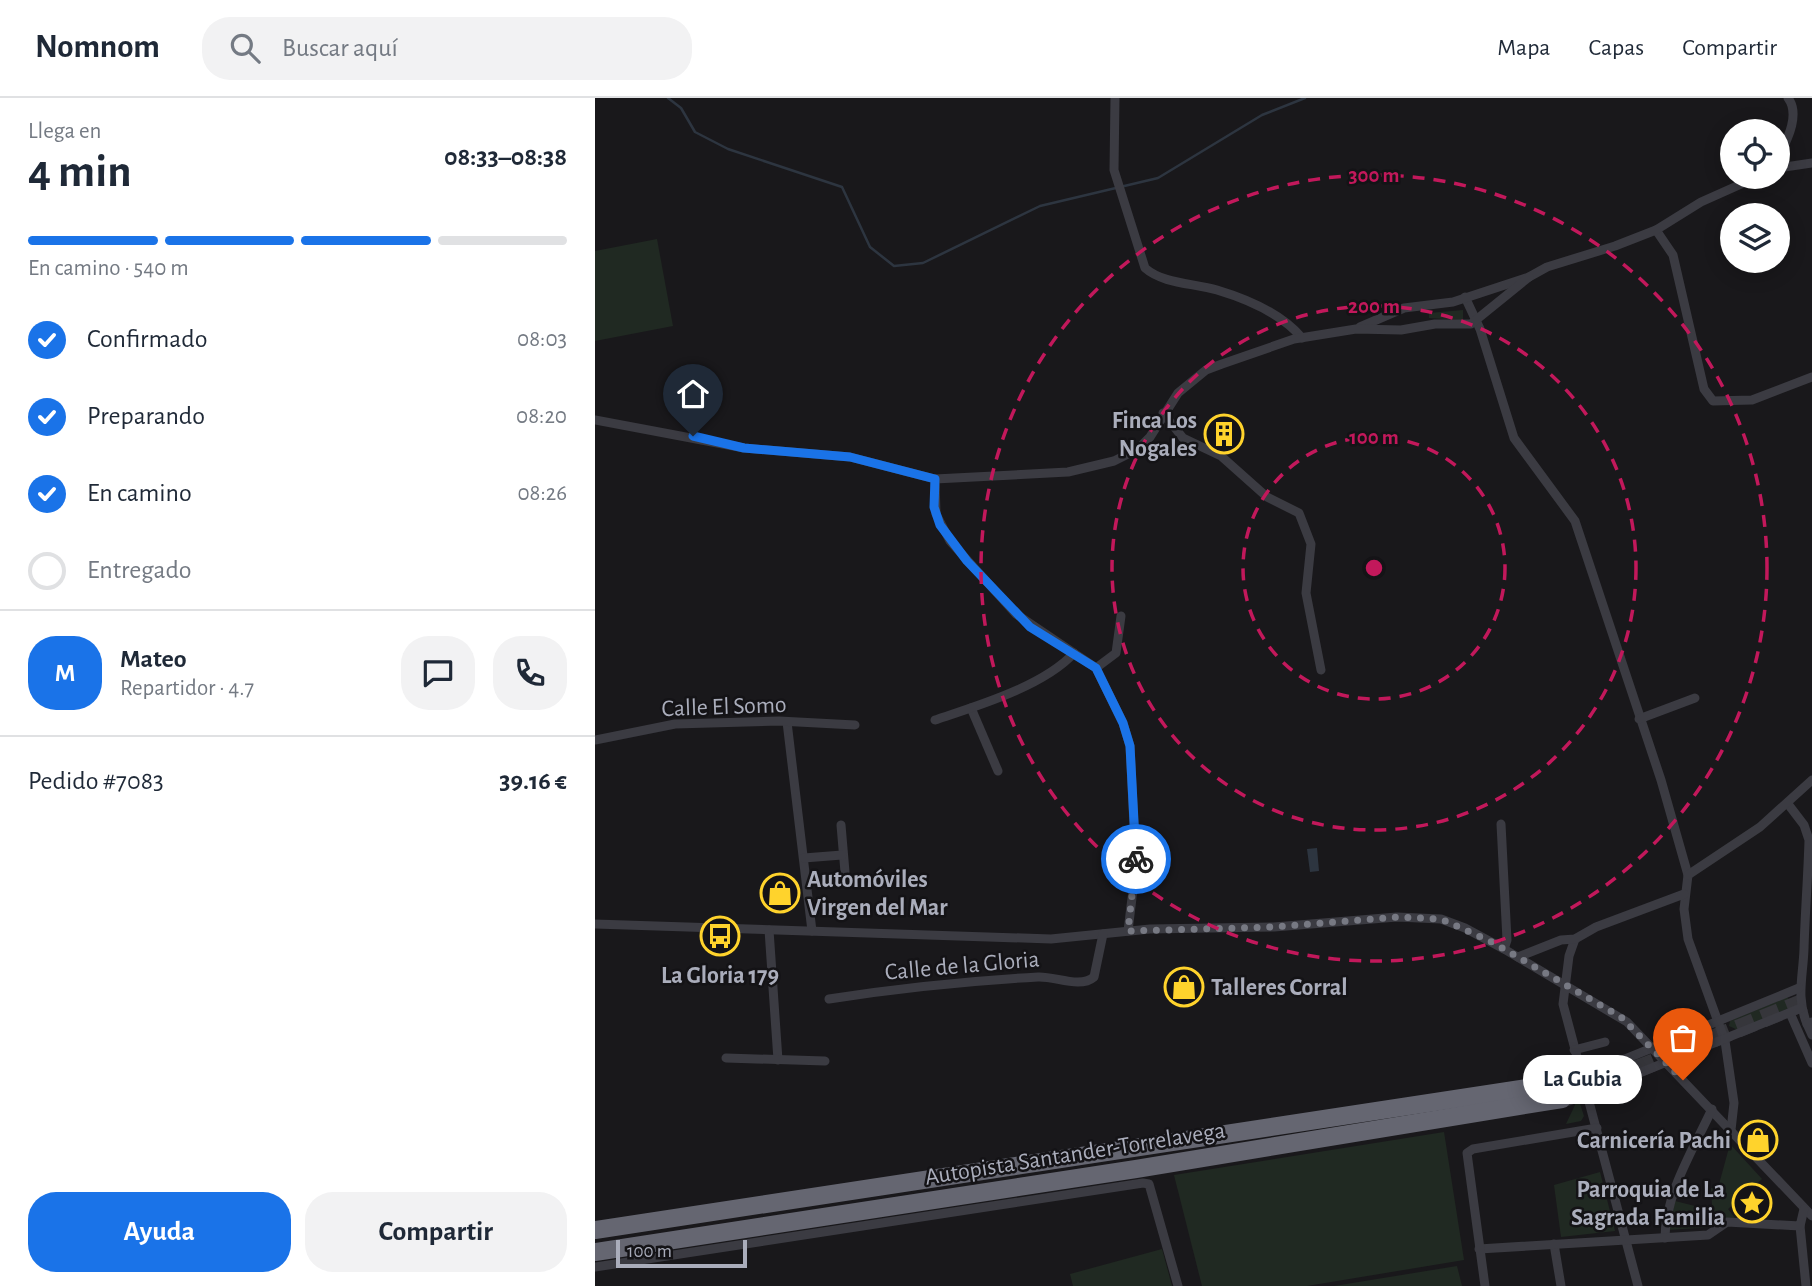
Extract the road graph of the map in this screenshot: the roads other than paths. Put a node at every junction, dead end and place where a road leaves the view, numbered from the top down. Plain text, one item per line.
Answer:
1 (1115, 98) edge
2 (1789, 98) edge
3 (1790, 128) edge
4 (1812, 163) edge
5 (1790, 166) edge
6 (1730, 189) edge
7 (1656, 230) junction
8 (1529, 277) junction
9 (1465, 297) junction
10 (1476, 321) junction
11 (1356, 329) junction
12 (1302, 338) junction
13 (1812, 377) edge
14 (1163, 413) junction
15 (595, 420) edge
16 (935, 479) junction
17 (1121, 616) dead end
18 (1074, 653) junction
19 (1096, 668) junction
20 (1321, 670) dead end
21 (1695, 698) dead end
22 (971, 708) junction
23 (1639, 719) junction
24 (935, 720) dead end
25 (787, 722) junction
26 (855, 725) dead end
27 (595, 740) edge
28 (997, 771) dead end
29 (1812, 780) edge
30 (1788, 804) junction
31 (1501, 824) dead end
32 (841, 825) dead end
33 (1810, 839) edge
34 (842, 855) junction
35 (804, 858) junction
36 (845, 872) dead end
37 (1688, 874) junction
38 (1684, 894) junction
39 (595, 924) edge
40 (769, 930) junction
41 (812, 931) junction
42 (1128, 931) junction
43 (1103, 934) junction
44 (1575, 939) junction
45 (1504, 948) junction
46 (1518, 957) junction
47 (1566, 986) junction
48 (1799, 988) junction
49 (829, 999) dead end
50 (1801, 1009) junction
51 (1790, 1013) junction
52 (1719, 1022) junction
53 (1810, 1023) edge
54 (1812, 1035) edge
55 (1725, 1041) junction
56 (1605, 1042) dead end
57 (1654, 1049) junction
58 (1574, 1050) junction
59 (726, 1058) dead end
60 (778, 1060) junction
61 (825, 1060) dead end
62 (1812, 1063) edge
63 (1668, 1064) junction
64 (1581, 1077) junction
65 (1587, 1094) junction
66 (1712, 1109) junction
67 (1597, 1128) junction
68 (1731, 1130) junction
69 (1808, 1213) edge
70 (1800, 1226) junction
71 (595, 1230) edge
72 (1665, 1238) junction
73 (1627, 1240) junction
74 (1555, 1244) junction
75 (1479, 1250) junction
76 (595, 1252) edge
77 (595, 1266) edge
78 (1178, 1286) edge
79 (1485, 1286) edge
80 (1561, 1286) edge
81 (1638, 1286) edge
82 (1805, 1286) edge

1 - 12 street
2 - 3 street
4 - 5 street
6 - 7 street
7 - 8 street
7 - 13 street
8 - 9 street
8 - 10 street
9 - 10 street
9 - 11 street
10 - 11 street
10 - 23 street
11 - 12 street
12 - 14 street
14 - 16 street
14 - 20 street
15 - 16 street
16 - 18 street
17 - 19 street
18 - 19 street
18 - 22 street
19 - 42 street
21 - 23 street
22 - 24 street
22 - 28 street
23 - 37 street
25 - 26 street, Calle El Somo
25 - 27 street, Calle El Somo
25 - 35 street
29 - 30 street
30 - 33 street
30 - 37 street
31 - 45 street
32 - 34 street
33 - 48 street
34 - 35 street
34 - 36 street
35 - 41 street
37 - 38 street
38 - 44 street
38 - 52 street
39 - 40 street, Calle de la Gloria
40 - 41 street, Calle de la Gloria
40 - 60 street
41 - 43 street, Calle de la Gloria
42 - 43 street, Calle de la Gloria
42 - 45 street, Calle de la Gloria
43 - 49 street, Calle de la Gloria
44 - 46 street
44 - 47 street
45 - 46 street, Calle de la Gloria
46 - 47 street, Calle de la Gloria
47 - 57 street, Calle de la Gloria
47 - 58 street
48 - 50 street
48 - 52 street
50 - 51 street
50 - 53 street
51 - 55 street
51 - 62 street
52 - 55 street
52 - 57 street
53 - 54 street
55 - 63 street
55 - 68 street
56 - 58 street
57 - 63 street, Calle de la Gloria
57 - 64 street
58 - 64 street
59 - 60 street
60 - 61 street
63 - 65 street
63 - 66 street, Calle de la Gloria
64 - 65 street
65 - 67 street
66 - 68 street, Calle de la Gloria
66 - 72 street
67 - 73 street
67 - 75 street
68 - 69 street, Calle de la Gloria
69 - 70 street, Calle de la Gloria
70 - 72 street
70 - 82 street, Calle de la Gloria
71 - 76 highway, Autopista Santander-Torrelavega
72 - 73 street
73 - 74 street
73 - 81 street
74 - 75 street
74 - 80 street
75 - 79 street
77 - 78 street

